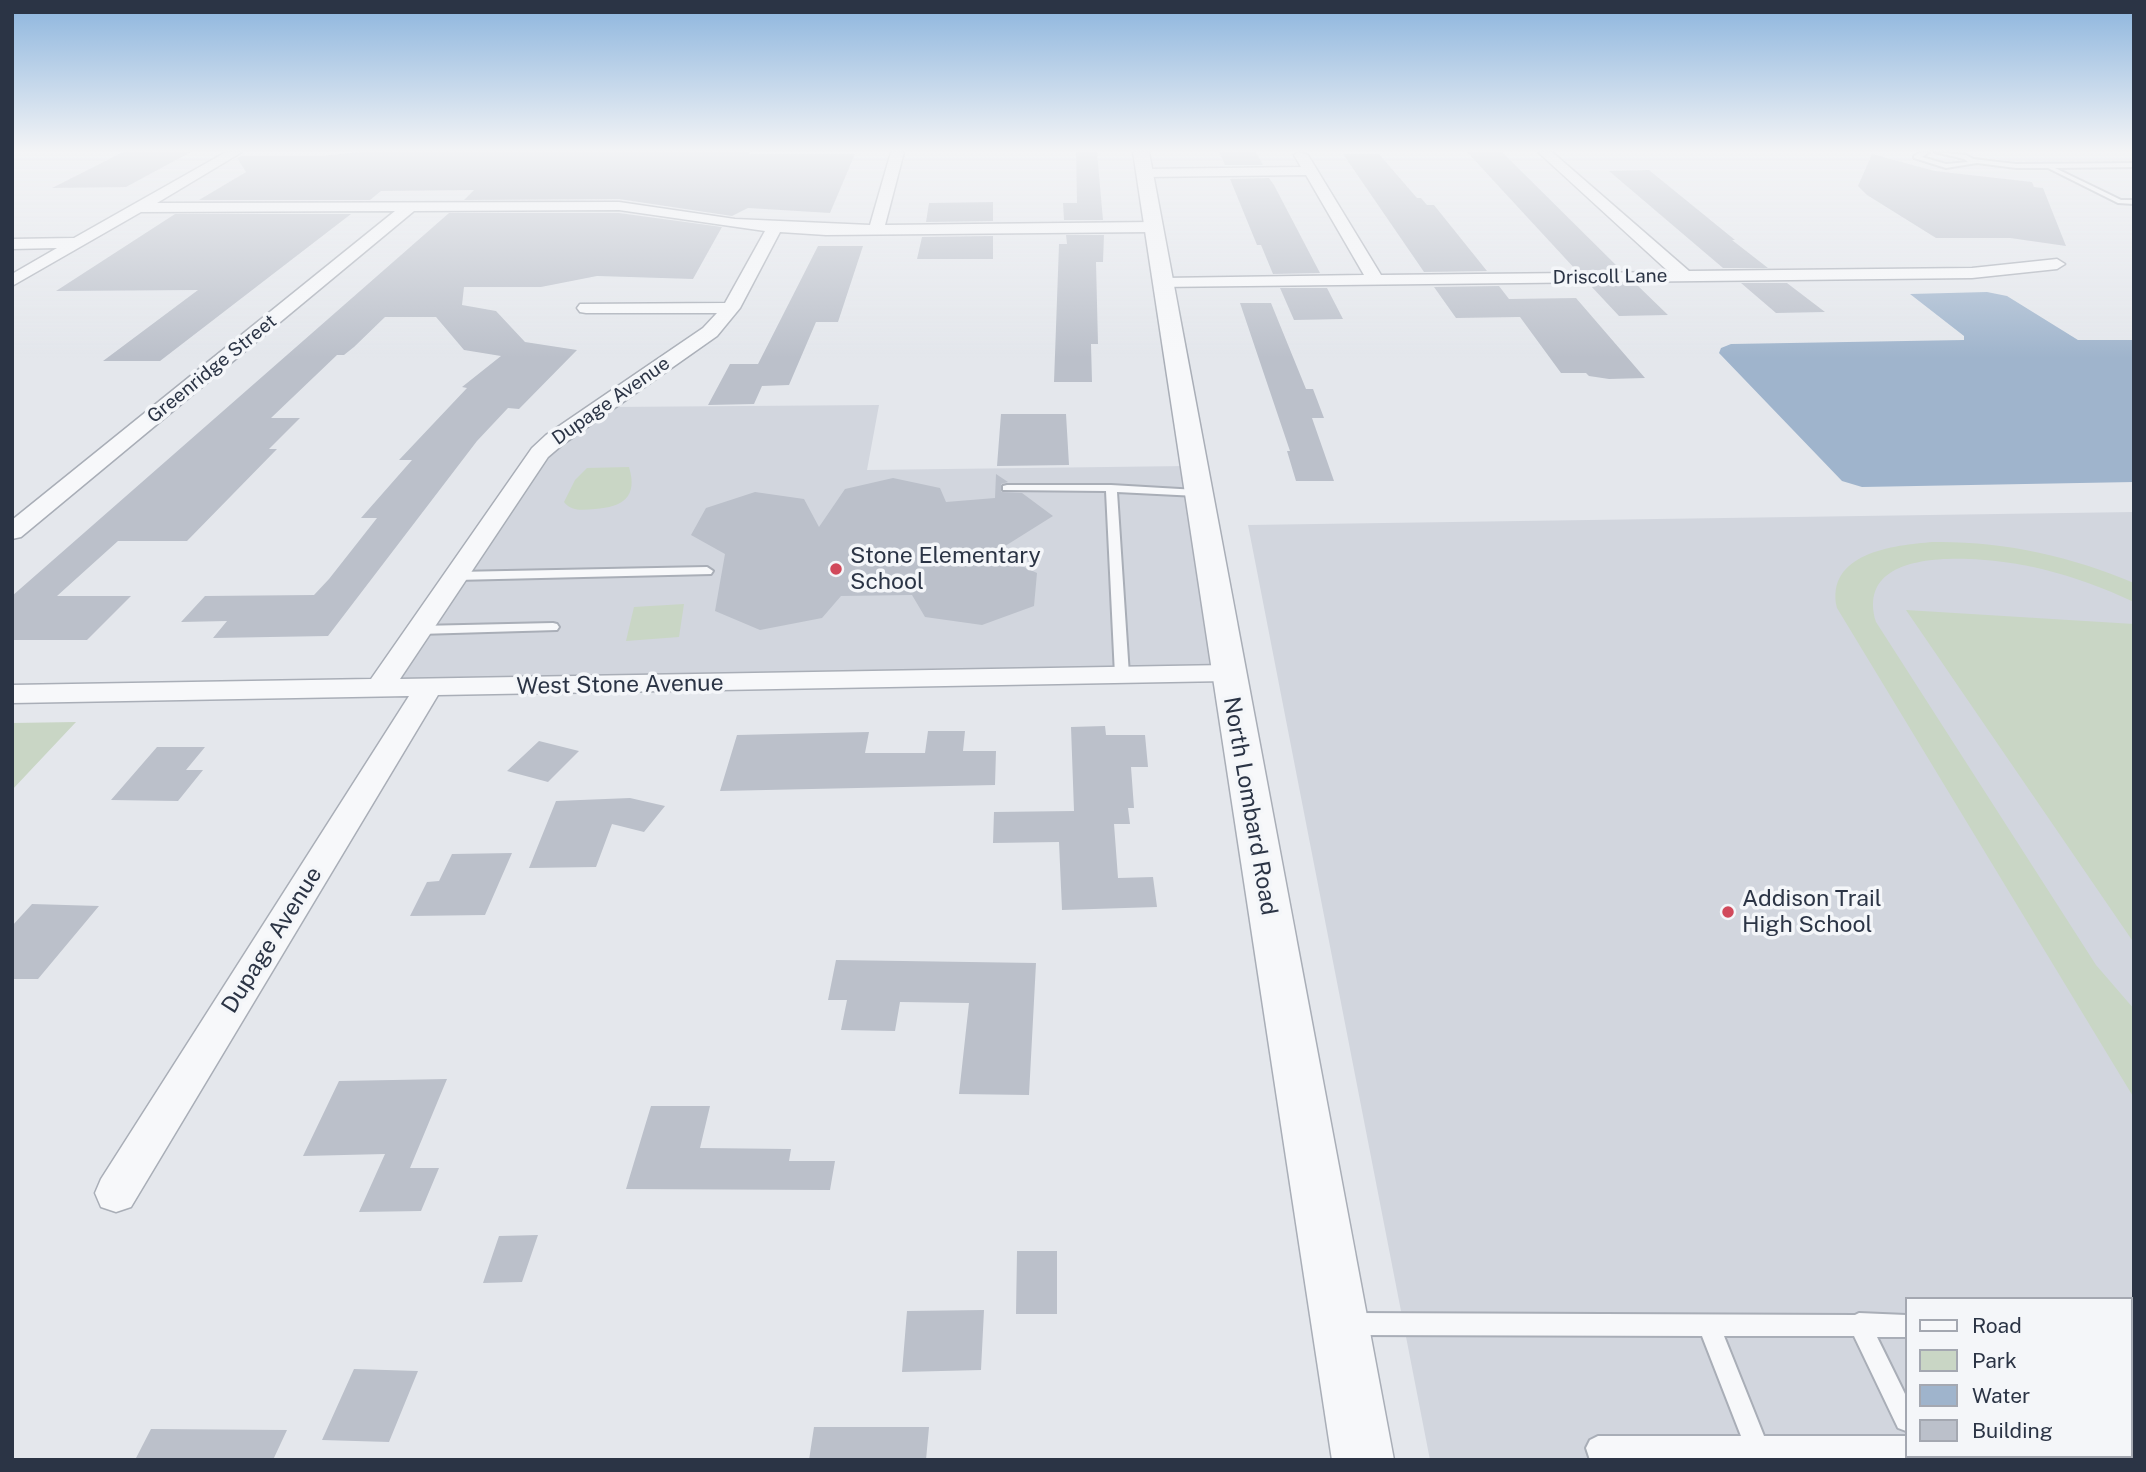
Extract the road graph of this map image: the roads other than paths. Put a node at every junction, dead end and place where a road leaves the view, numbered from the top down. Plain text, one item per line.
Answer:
1 (115, 221) edge
2 (393, 221) edge
3 (710, 221) edge
4 (879, 221) edge
5 (1152, 221) edge
6 (1340, 221) edge
7 (1622, 221) edge
8 (1153, 227) junction
9 (775, 228) junction
10 (876, 230) junction
11 (77, 243) junction
12 (12, 244) edge
13 (2057, 264) dead end
14 (1684, 276) junction
15 (12, 281) edge
16 (1376, 281) junction
17 (1163, 283) junction
18 (586, 308) dead end
19 (731, 308) junction
20 (1007, 488) dead end
21 (1111, 488) junction
22 (1197, 493) junction
23 (12, 532) edge
24 (707, 571) dead end
25 (456, 576) junction
26 (553, 627) dead end
27 (419, 630) junction
28 (1227, 673) junction
29 (1122, 675) junction
30 (380, 687) junction
31 (429, 687) junction
32 (12, 694) edge
33 (116, 1193) dead end
34 (1340, 1323) junction
35 (1859, 1324) junction
36 (1709, 1325) junction
37 (1904, 1326) edge
38 (1904, 1416) edge
39 (1904, 1448) edge
40 (1759, 1453) edge
41 (1363, 1460) edge
42 (1602, 1460) edge

1 - 11 street
2 - 23 street, Greenridge Street
3 - 9 street
4 - 10 street
5 - 8 street, North Lombard Road
6 - 16 street
7 - 14 street
8 - 10 street
8 - 17 street, North Lombard Road
9 - 10 street
9 - 19 street, Dupage Avenue
11 - 12 street
11 - 15 street
13 - 14 street, Driscoll Lane
14 - 16 street, Driscoll Lane
16 - 17 street, Driscoll Lane
17 - 22 street, North Lombard Road
18 - 19 street
19 - 25 street, Dupage Avenue
20 - 21 lane
21 - 22 lane
21 - 29 lane
22 - 28 street, North Lombard Road
24 - 25 lane
25 - 27 street, Dupage Avenue
26 - 27 lane
27 - 30 street, Dupage Avenue
28 - 29 street, West Stone Avenue
28 - 34 street, North Lombard Road
29 - 31 street, West Stone Avenue
30 - 31 street, West Stone Avenue
30 - 32 street, West Stone Avenue
31 - 33 street, Dupage Avenue
34 - 36 lane
34 - 41 street, North Lombard Road
35 - 36 lane
35 - 37 lane
35 - 38 lane
36 - 40 lane
39 - 40 lane
40 - 42 lane

